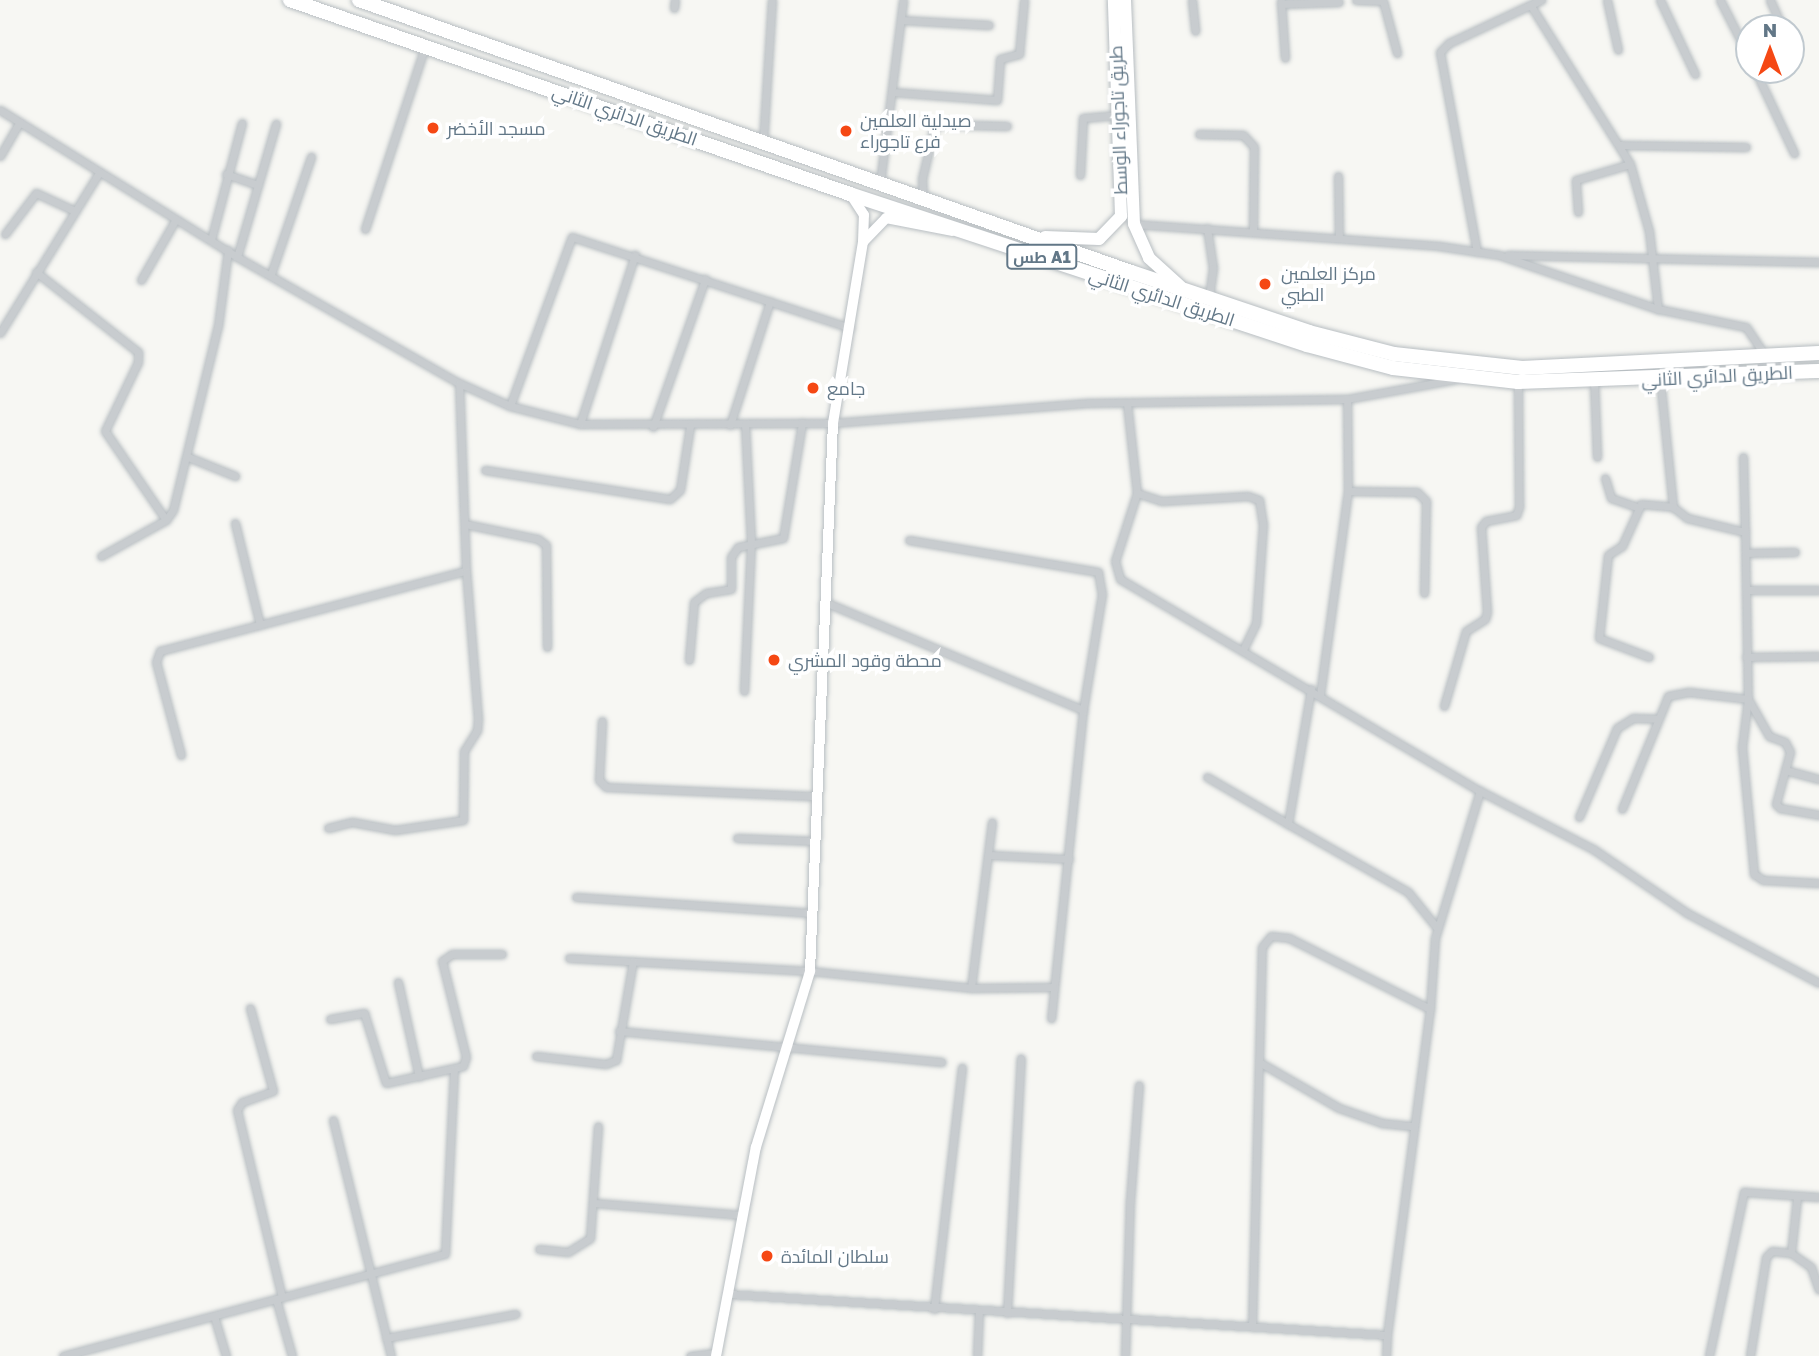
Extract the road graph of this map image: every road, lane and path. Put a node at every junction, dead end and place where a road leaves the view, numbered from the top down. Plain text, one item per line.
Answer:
1 (290, 0) edge
2 (359, 0) edge
3 (772, 0) edge
4 (903, 0) edge
5 (1024, 0) edge
6 (1114, 0) edge
7 (1125, 0) edge
8 (1192, 0) edge
9 (1356, 0) edge
10 (1541, 0) edge
11 (1607, 0) edge
12 (1660, 0) edge
13 (1720, 0) edge
14 (1281, 2) edge
15 (1339, 2) edge
16 (1531, 6) junction
17 (901, 20) junction
18 (989, 25) dead end
19 (1735, 29) edge
20 (1195, 31) dead end
21 (425, 46) junction
22 (500, 49) junction
23 (1618, 50) dead end
24 (1397, 52) dead end
25 (1284, 58) dead end
26 (545, 66) junction
27 (490, 67) junction
28 (1695, 74) dead end
29 (538, 84) junction
30 (1762, 84) edge
31 (892, 92) junction
32 (0, 110) edge
33 (1118, 115) junction
34 (20, 122) junction
35 (242, 124) dead end
36 (276, 124) dead end
37 (1007, 126) dead end
38 (1199, 134) dead end
39 (1620, 145) junction
40 (763, 146) junction
41 (1746, 147) dead end
42 (1794, 153) dead end
43 (0, 156) edge
44 (311, 158) dead end
45 (1630, 164) junction
46 (99, 173) junction
47 (226, 174) junction
48 (1080, 175) dead end
49 (1338, 176) dead end
50 (880, 184) junction
51 (258, 185) junction
52 (850, 194) junction
53 (923, 197) junction
54 (75, 211) junction
55 (1578, 212) dead end
56 (176, 219) junction
57 (1134, 224) junction
58 (1207, 228) junction
59 (365, 229) dead end
60 (966, 232) junction
61 (1253, 232) junction
62 (5, 234) dead end
63 (1024, 234) junction
64 (1339, 238) junction
65 (211, 240) junction
66 (863, 242) junction
67 (228, 250) junction
68 (1477, 252) junction
69 (635, 255) junction
70 (1499, 255) junction
71 (237, 257) junction
72 (1654, 261) junction
73 (1819, 262) edge
74 (36, 272) junction
75 (271, 274) junction
76 (705, 279) junction
77 (141, 280) dead end
78 (1185, 289) junction
79 (1209, 297) junction
80 (770, 301) junction
81 (1658, 309) junction
82 (850, 328) junction
83 (0, 333) edge
84 (1819, 352) edge
85 (1765, 355) junction
86 (1819, 372) edge
87 (1463, 378) junction
88 (1660, 379) junction
89 (1594, 381) junction
90 (1518, 382) junction
91 (459, 383) junction
92 (1347, 399) junction
93 (1126, 403) junction
94 (510, 406) junction
95 (833, 422) junction
96 (802, 423) junction
97 (580, 424) junction
98 (745, 424) junction
99 (730, 425) junction
100 (653, 426) junction
101 (690, 426) junction
102 (188, 457) junction
103 (1597, 457) dead end
104 (1743, 457) dead end
105 (485, 470) dead end
106 (235, 476) dead end
107 (1605, 478) dead end
108 (1348, 491) junction
109 (1137, 493) junction
110 (1637, 506) junction
111 (1672, 507) junction
112 (166, 520) junction
113 (235, 523) dead end
114 (465, 524) junction
115 (1745, 532) junction
116 (909, 540) dead end
117 (751, 541) junction
118 (1747, 552) junction
119 (1795, 552) dead end
120 (101, 556) dead end
121 (466, 572) junction
122 (1748, 590) junction
123 (1819, 590) edge
124 (1424, 593) dead end
125 (824, 602) junction
126 (260, 625) junction
127 (547, 647) dead end
128 (1244, 648) junction
129 (1819, 656) edge
130 (1650, 657) dead end
131 (1746, 657) junction
132 (690, 660) dead end
133 (1311, 689) junction
134 (744, 691) dead end
135 (1320, 695) junction
136 (1748, 699) junction
137 (1444, 706) dead end
138 (1083, 710) junction
139 (1658, 719) junction
140 (602, 721) dead end
141 (181, 755) dead end
142 (1785, 771) junction
143 (1208, 777) dead end
144 (1819, 779) edge
145 (1480, 791) junction
146 (816, 796) junction
147 (1622, 809) dead end
148 (1819, 815) edge
149 (1579, 817) dead end
150 (992, 822) dead end
151 (1289, 824) junction
152 (328, 828) dead end
153 (737, 838) dead end
154 (815, 841) junction
155 (988, 855) junction
156 (1069, 859) junction
157 (1819, 883) edge
158 (576, 897) dead end
159 (811, 913) junction
160 (1437, 928) junction
161 (502, 954) dead end
162 (569, 958) dead end
163 (633, 961) junction
164 (810, 971) junction
165 (398, 982) dead end
166 (1819, 983) edge
167 (1053, 987) junction
168 (971, 988) junction
169 (250, 1008) dead end
170 (1430, 1009) junction
171 (1051, 1018) dead end
172 (330, 1019) dead end
173 (619, 1031) junction
174 (786, 1044) junction
175 (536, 1056) dead end
176 (1021, 1058) dead end
177 (942, 1062) dead end
178 (1259, 1062) junction
179 (962, 1068) dead end
180 (454, 1069) junction
181 (419, 1077) junction
182 (1139, 1085) dead end
183 (333, 1121) dead end
184 (598, 1126) dead end
185 (1413, 1126) junction
186 (1819, 1197) edge
187 (1797, 1198) junction
188 (595, 1203) junction
189 (741, 1215) junction
190 (538, 1249) dead end
191 (1791, 1253) junction
192 (369, 1276) junction
193 (1819, 1290) edge
194 (728, 1294) junction
195 (279, 1298) junction
196 (934, 1309) junction
197 (979, 1311) junction
198 (1007, 1313) junction
199 (516, 1314) dead end
200 (214, 1316) junction
201 (1125, 1320) junction
202 (1252, 1326) junction
203 (1387, 1335) junction
204 (386, 1338) junction
205 (716, 1355) edge
206 (63, 1356) edge
207 (226, 1356) edge
208 (292, 1356) edge
209 (391, 1356) edge
210 (690, 1356) edge
211 (977, 1356) edge
212 (1125, 1356) edge
213 (1386, 1356) edge
214 (1709, 1356) edge
215 (1751, 1356) edge

1 - 21 highway, الطريق الدائري الثاني / طس A1
2 - 22 highway, الطريق الدائري الثاني / طس A1
3 - 40 street
4 - 17 street
5 - 31 street
6 - 33 main road, طريق تاجوراء الوسط
7 - 57 main road, طريق تاجوراء الوسط
8 - 20 street
9 - 24 street
10 - 16 street
11 - 23 street
12 - 28 street
13 - 19 street
14 - 15 street
14 - 25 street
16 - 39 street
16 - 68 street
17 - 18 street
17 - 31 street
21 - 27 highway, الطريق الدائري الثاني / طس A1
21 - 59 street
22 - 26 highway, الطريق الدائري الثاني / طس A1
22 - 27 highway
26 - 29 highway
26 - 40 highway, الطريق الدائري الثاني / طس A1
27 - 29 highway, الطريق الدائري الثاني / طس A1
29 - 52 highway, الطريق الدائري الثاني / طس A1
30 - 42 street
31 - 50 street
32 - 34 street
33 - 48 street
33 - 63 main road, طريق تاجوراء الوسط
34 - 43 street
34 - 46 street
35 - 47 street
36 - 51 street
37 - 53 street
38 - 61 street
39 - 41 street
39 - 45 street
40 - 50 highway, الطريق الدائري الثاني / طس A1
44 - 75 street
45 - 55 street
45 - 72 street
46 - 54 street
46 - 56 street
47 - 51 street
47 - 65 street
49 - 64 street
50 - 53 highway, الطريق الدائري الثاني / طس A1
51 - 71 street
52 - 60 highway, الطريق الدائري الثاني / طس A1
52 - 66 main road
53 - 63 highway, الطريق الدائري الثاني / طس A1
54 - 62 street
54 - 74 street
56 - 65 street
56 - 77 street
57 - 58 street
57 - 78 main road, طريق تاجوراء الوسط
58 - 61 street
58 - 79 street
60 - 66 main road
60 - 87 highway, الطريق الدائري الثاني / طس A1
61 - 64 street
63 - 78 highway, الطريق الدائري الثاني / طس A1
64 - 68 street
65 - 67 street
66 - 82 main road
67 - 71 street
67 - 102 street
68 - 70 street
69 - 76 street
69 - 94 street
69 - 97 street
70 - 72 street
70 - 81 street
71 - 75 street
72 - 73 street
72 - 81 street
74 - 83 street
74 - 112 street
75 - 91 street
76 - 80 street
76 - 100 street
78 - 79 highway, الطريق الدائري الثاني / طس A1
79 - 85 highway, الطريق الدائري الثاني / طس A1
80 - 82 street
80 - 99 street
81 - 85 street
82 - 95 main road
84 - 85 highway, الطريق الدائري الثاني / طس A1
86 - 88 highway, الطريق الدائري الثاني / طس A1
87 - 90 highway, الطريق الدائري الثاني / طس A1
87 - 92 street
88 - 89 highway, الطريق الدائري الثاني / طس A1
88 - 111 street
89 - 90 highway, الطريق الدائري الثاني / طس A1
89 - 103 street
90 - 137 street
91 - 94 street
91 - 114 street
92 - 93 street
92 - 108 street
93 - 95 street
93 - 109 street
94 - 97 street
95 - 96 street
95 - 125 main road
96 - 98 street
96 - 117 street
97 - 100 street
98 - 99 street
98 - 117 street
99 - 101 street
100 - 101 street
101 - 105 street
102 - 106 street
102 - 112 street
104 - 115 street
107 - 110 street
108 - 124 street
108 - 135 street
109 - 128 street
109 - 128 street
110 - 111 street
110 - 130 street
111 - 115 street
112 - 120 street
113 - 126 street
114 - 121 street
114 - 127 street
115 - 118 street
116 - 138 street
117 - 132 street
117 - 134 street
118 - 119 street
118 - 122 street
121 - 126 street
121 - 152 street
122 - 123 street
122 - 131 street
125 - 138 street
125 - 146 main road
126 - 141 street
128 - 133 street
129 - 131 street
131 - 136 street
133 - 135 street
133 - 151 street
135 - 145 street
136 - 139 street
136 - 142 street
136 - 157 street
138 - 156 street
139 - 147 street
139 - 149 street
140 - 146 street
142 - 144 street
142 - 148 street
143 - 151 street
145 - 160 street
145 - 166 street
146 - 154 main road
150 - 155 street
151 - 160 street
153 - 154 street
154 - 159 main road
155 - 156 street
155 - 168 street
156 - 167 street
158 - 159 street
159 - 164 main road
160 - 170 street
161 - 180 street
162 - 163 street
163 - 164 street
163 - 173 street
164 - 168 street
164 - 174 main road
165 - 181 street
167 - 168 street
167 - 171 street
169 - 195 street
170 - 178 street
170 - 185 street
172 - 181 street
173 - 174 street
173 - 175 street
174 - 177 street
174 - 189 main road
176 - 198 street
178 - 185 street
178 - 202 street
179 - 196 street
180 - 181 street
180 - 192 street
182 - 201 street
183 - 192 street
184 - 188 street
185 - 203 street
186 - 187 street
187 - 191 street
187 - 214 street
188 - 189 street
188 - 190 street
189 - 194 main road
191 - 193 street
191 - 215 street
192 - 195 street
192 - 204 street
194 - 196 street
194 - 205 main road
195 - 200 street
195 - 208 street
196 - 197 street
197 - 198 street
197 - 211 street
198 - 201 street
199 - 204 street
200 - 206 street
200 - 207 street
201 - 202 street
201 - 212 street
202 - 203 street
203 - 213 street
204 - 209 street
205 - 210 street

